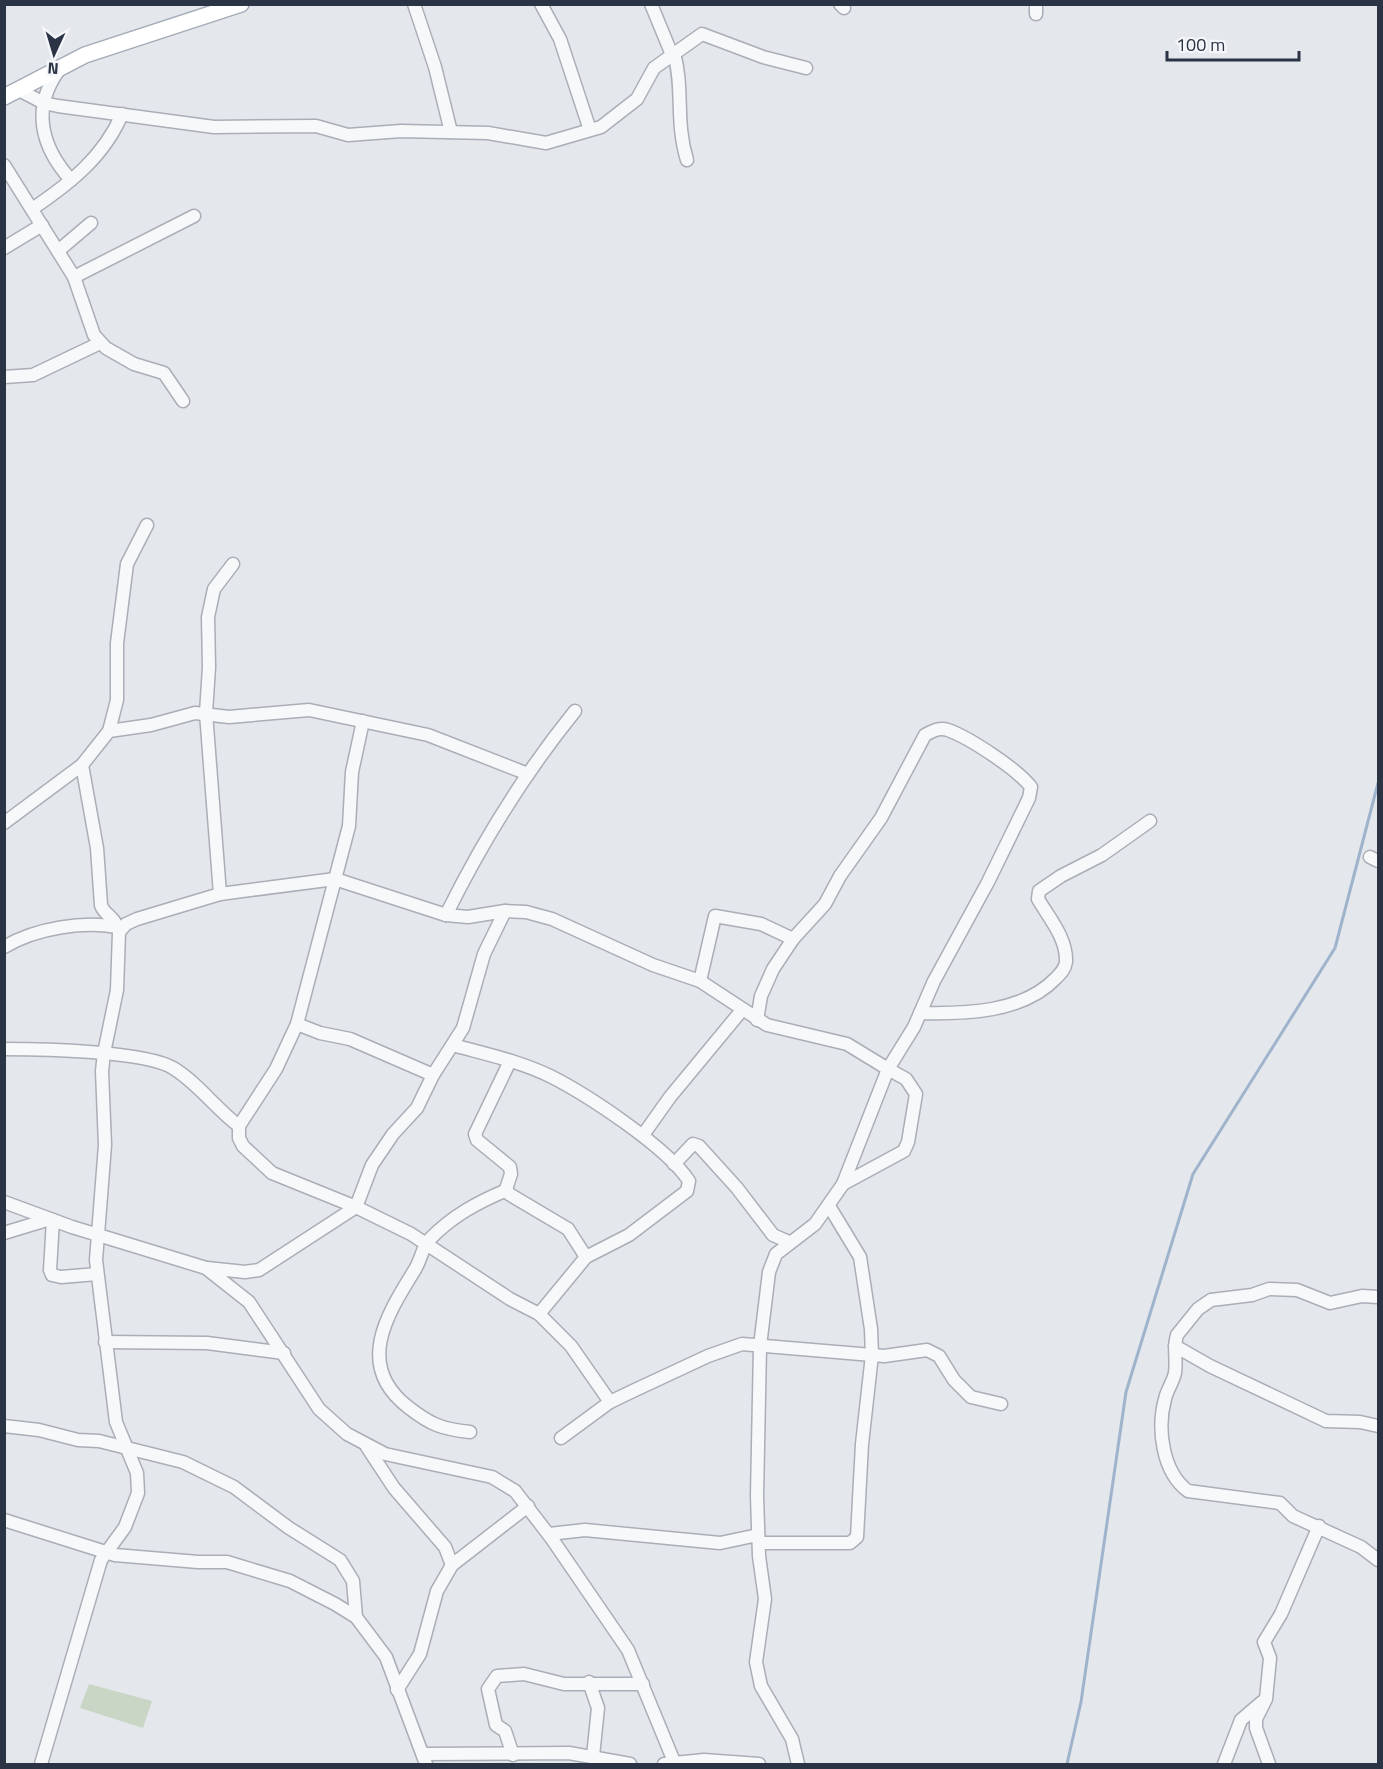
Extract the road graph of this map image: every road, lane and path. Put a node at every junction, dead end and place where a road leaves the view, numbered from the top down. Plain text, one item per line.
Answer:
1 (241, 4) edge
2 (414, 4) edge
3 (541, 4) edge
4 (651, 4) edge
5 (673, 54) junction
6 (62, 67) junction
7 (806, 68) dead end
8 (11, 93) edge
9 (44, 103) junction
10 (122, 114) junction
11 (590, 130) junction
12 (451, 132) junction
13 (687, 160) dead end
14 (4, 165) edge
15 (71, 180) junction
16 (32, 209) junction
17 (194, 216) dead end
18 (92, 223) dead end
19 (42, 225) junction
20 (4, 248) edge
21 (58, 251) junction
22 (74, 277) junction
23 (100, 343) junction
24 (4, 377) edge
25 (183, 401) dead end
26 (147, 525) dead end
27 (233, 564) dead end
28 (575, 711) dead end
29 (206, 713) junction
30 (363, 721) junction
31 (109, 731) junction
32 (82, 765) junction
33 (528, 774) junction
34 (1150, 821) dead end
35 (4, 823) edge
36 (334, 879) junction
37 (220, 894) junction
38 (505, 911) junction
39 (446, 915) junction
40 (119, 927) junction
41 (793, 939) junction
42 (4, 947) edge
43 (700, 981) junction
44 (742, 1010) junction
45 (920, 1014) junction
46 (757, 1020) junction
47 (297, 1024) junction
48 (453, 1045) junction
49 (4, 1049) edge
50 (104, 1053) junction
51 (510, 1061) junction
52 (888, 1069) junction
53 (433, 1075) junction
54 (239, 1126) junction
55 (643, 1135) junction
56 (674, 1164) junction
57 (843, 1184) junction
58 (507, 1190) junction
59 (4, 1202) edge
60 (829, 1206) junction
61 (356, 1207) junction
62 (52, 1220) junction
63 (4, 1233) edge
64 (97, 1234) junction
65 (789, 1242) junction
66 (426, 1244) junction
67 (586, 1257) junction
68 (206, 1268) junction
69 (97, 1274) junction
70 (1378, 1297) edge
71 (539, 1314) junction
72 (105, 1342) junction
73 (760, 1346) junction
74 (1174, 1346) junction
75 (284, 1353) junction
76 (872, 1355) junction
77 (610, 1402) junction
78 (1001, 1404) dead end
79 (4, 1426) edge
80 (1378, 1426) edge
81 (470, 1432) dead end
82 (561, 1438) dead end
83 (367, 1447) junction
84 (126, 1448) junction
85 (528, 1506) junction
86 (4, 1520) edge
87 (1319, 1526) junction
88 (549, 1534) junction
89 (758, 1539) junction
90 (105, 1552) junction
91 (1378, 1560) edge
92 (452, 1565) junction
93 (356, 1617) junction
94 (590, 1682) junction
95 (643, 1684) junction
96 (397, 1690) junction
97 (1266, 1699) junction
98 (513, 1755) junction
99 (593, 1756) junction
100 (424, 1759) edge
101 (41, 1764) edge
102 (630, 1764) edge
103 (671, 1764) edge
104 (759, 1764) edge
105 (798, 1764) edge
106 (1224, 1764) edge
107 (1269, 1764) edge

1 - 6 main road
2 - 12 street
3 - 11 street
4 - 5 street
5 - 7 street
5 - 11 street
5 - 13 street
6 - 8 main road
6 - 9 street
8 - 9 street
9 - 10 street
9 - 15 street
10 - 12 street
10 - 15 street
11 - 12 street
14 - 16 street
15 - 16 street
16 - 19 street
17 - 22 street
18 - 21 street
19 - 20 street
19 - 21 street
21 - 22 street
22 - 23 street
23 - 24 street
23 - 25 street
26 - 31 street
27 - 29 street
28 - 33 street
29 - 30 street
29 - 31 street
29 - 37 street
30 - 33 street
30 - 36 street
31 - 32 street
32 - 35 street
32 - 40 street
33 - 39 street
34 - 45 street
36 - 37 street
36 - 39 street
36 - 47 street
37 - 40 street
38 - 39 street
38 - 43 street
38 - 48 street
40 - 42 street
40 - 50 street
41 - 43 street
41 - 45 street
41 - 46 street
43 - 44 street
44 - 46 street
44 - 55 street
45 - 52 street
46 - 52 street
47 - 53 street
47 - 54 street
48 - 51 street
48 - 53 street
49 - 50 street
50 - 54 street
50 - 64 street
51 - 55 street
51 - 58 street
52 - 57 street
52 - 57 street
53 - 61 street
54 - 61 street
55 - 56 street
56 - 65 street
56 - 67 street
57 - 60 street
58 - 66 street
58 - 67 street
59 - 62 street
60 - 65 street
60 - 76 street
61 - 66 street
61 - 68 street
62 - 63 street
62 - 64 street
62 - 69 street
64 - 68 street
64 - 69 street
65 - 73 street
66 - 71 street
66 - 81 street
67 - 71 street
68 - 75 street
69 - 72 street
70 - 74 street
71 - 77 street
72 - 75 street
72 - 84 street
73 - 76 street
73 - 77 street
73 - 89 street
74 - 80 street
74 - 87 street
75 - 83 street
76 - 78 street
76 - 89 street
77 - 82 street
79 - 84 street
83 - 85 street
83 - 92 street
84 - 90 street
84 - 93 street
85 - 88 street
85 - 92 street
86 - 90 street
87 - 91 street
87 - 97 street
88 - 89 street
88 - 95 street
89 - 105 street
90 - 93 street
90 - 101 street
92 - 96 street
93 - 96 street
94 - 95 street
94 - 98 street
94 - 99 street
95 - 103 street
96 - 100 street
97 - 106 street
97 - 107 street
98 - 99 street
98 - 100 street
99 - 102 street
103 - 104 street

